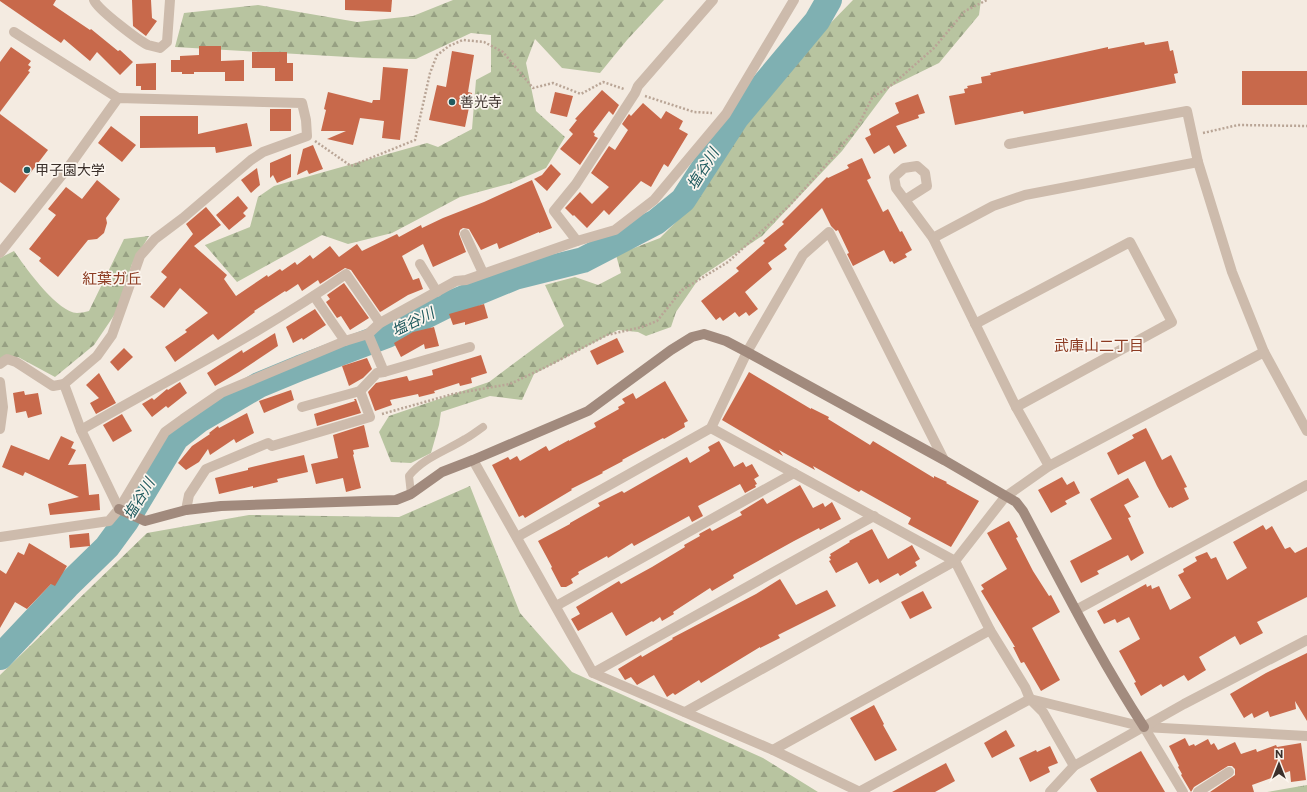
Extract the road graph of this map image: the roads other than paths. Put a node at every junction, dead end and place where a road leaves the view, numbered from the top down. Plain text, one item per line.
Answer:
1 (94, 0) edge
2 (170, 0) edge
3 (713, 0) edge
4 (794, 0) edge
5 (14, 32) dead end
6 (118, 98) junction
7 (1009, 144) dead end
8 (1198, 162) junction
9 (905, 200) dead end
10 (465, 234) dead end
11 (933, 238) junction
12 (577, 241) junction
13 (0, 253) edge
14 (420, 264) dead end
15 (483, 273) junction
16 (437, 292) junction
17 (314, 296) junction
18 (380, 323) junction
19 (975, 324) junction
20 (368, 334) junction
21 (345, 342) junction
22 (470, 347) dead end
23 (747, 352) junction
24 (1264, 352) junction
25 (0, 364) edge
26 (384, 372) junction
27 (0, 382) edge
28 (64, 384) junction
29 (360, 391) junction
30 (302, 407) dead end
31 (1016, 407) junction
32 (483, 427) dead end
33 (711, 428) junction
34 (0, 429) edge
35 (80, 430) junction
36 (1307, 431) edge
37 (473, 460) junction
38 (944, 460) junction
39 (1049, 466) junction
40 (794, 473) junction
41 (1307, 485) edge
42 (411, 494) junction
43 (1006, 496) junction
44 (119, 510) junction
45 (186, 510) junction
46 (874, 516) junction
47 (0, 537) edge
48 (517, 537) junction
49 (955, 561) junction
50 (556, 606) junction
51 (1076, 610) junction
52 (990, 630) junction
53 (1307, 640) edge
54 (593, 673) junction
55 (1030, 699) junction
56 (685, 712) junction
57 (1144, 727) junction
58 (1307, 736) edge
59 (773, 750) junction
60 (1074, 766) junction
61 (1229, 772) dead end
62 (859, 792) edge
63 (1050, 792) edge
64 (1183, 792) edge
65 (1198, 792) edge

1 - 2 street
3 - 12 street
4 - 12 street
5 - 6 street
6 - 13 street
6 - 28 street
7 - 8 street
8 - 11 street
8 - 24 street
9 - 11 street
10 - 15 street
11 - 19 street
12 - 15 street
14 - 16 street
15 - 16 street
16 - 18 street
17 - 18 street
17 - 21 street
17 - 35 street
18 - 20 street
19 - 31 street
19 - 31 street
20 - 21 street
20 - 26 street
21 - 44 street
22 - 26 street
23 - 33 street
23 - 37 street
23 - 38 street
23 - 38 street
24 - 36 street
24 - 39 street
25 - 28 street
26 - 29 street
27 - 34 street
28 - 35 street
29 - 30 street
29 - 45 street
31 - 39 street
32 - 42 lane
33 - 40 street
33 - 48 street
35 - 44 street
37 - 42 street
37 - 48 street
38 - 43 street
39 - 43 street
40 - 46 street
40 - 50 street
41 - 51 street
42 - 45 street
43 - 49 street
43 - 51 street
44 - 45 street
44 - 47 street
46 - 49 street
46 - 54 street
48 - 50 street
49 - 52 street
49 - 56 street
50 - 54 street
51 - 57 street
52 - 55 street
52 - 59 street
53 - 57 street
54 - 56 street
55 - 57 street
55 - 60 street
55 - 62 street
56 - 59 street
57 - 58 street
57 - 60 street
57 - 64 street
59 - 62 street
60 - 63 street
61 - 65 street

